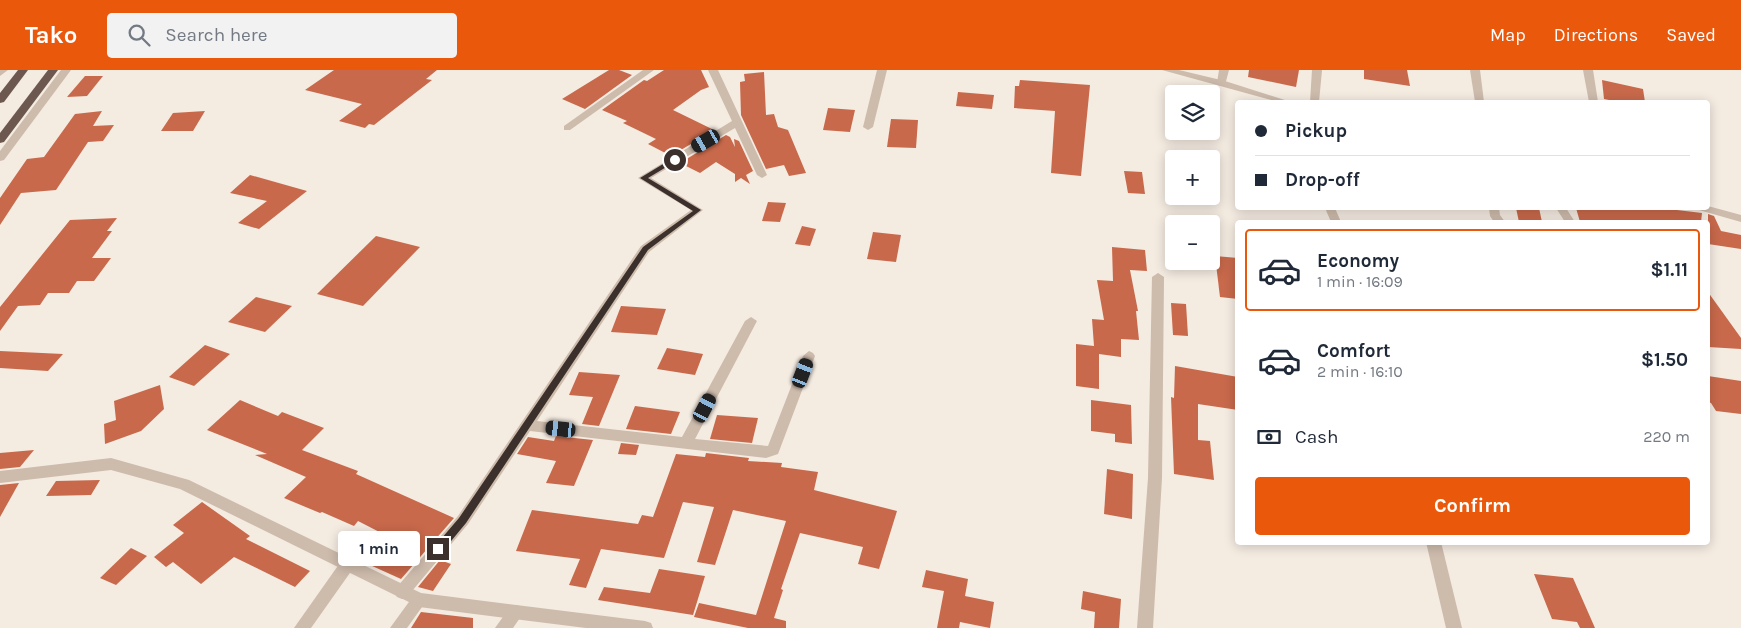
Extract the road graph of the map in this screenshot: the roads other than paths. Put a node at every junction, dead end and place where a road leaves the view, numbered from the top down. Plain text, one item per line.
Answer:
1 (3, 70) edge
2 (24, 70) edge
3 (53, 70) edge
4 (66, 70) edge
5 (649, 70) edge
6 (712, 70) edge
7 (882, 70) edge
8 (1167, 70) edge
9 (1224, 70) edge
10 (1318, 70) edge
11 (1475, 70) edge
12 (1588, 70) edge
13 (0, 73) edge
14 (1222, 83) junction
15 (0, 100) edge
16 (1279, 100) edge
17 (1315, 100) edge
18 (1480, 100) edge
19 (1594, 100) edge
20 (738, 122) junction
21 (868, 127) dead end
22 (567, 128) dead end
23 (0, 140) edge
24 (0, 158) edge
25 (762, 175) dead end
26 (1710, 210) edge
27 (1741, 219) edge
28 (1158, 277) dead end
29 (751, 320) dead end
30 (810, 356) dead end
31 (525, 425) junction
32 (686, 443) junction
33 (0, 476) edge
34 (1434, 545) edge
35 (347, 565) junction
36 (402, 592) junction
37 (419, 600) junction
38 (516, 612) junction
39 (302, 628) edge
40 (398, 628) edge
41 (503, 628) edge
42 (645, 628) edge
43 (1145, 628) edge
44 (1454, 628) edge

1 - 13 street
2 - 15 highway
3 - 23 highway
4 - 24 street
5 - 22 street
6 - 20 street
7 - 21 street
8 - 14 street
9 - 14 street
10 - 17 street
11 - 18 street
12 - 19 street
14 - 16 street
20 - 25 street
20 - 31 street
26 - 27 street
28 - 43 street
29 - 32 street
30 - 32 street
31 - 32 street
31 - 36 street
33 - 35 street
34 - 44 street
35 - 36 street
35 - 39 street
36 - 37 street
37 - 38 street
37 - 40 street
38 - 41 street
38 - 42 street

